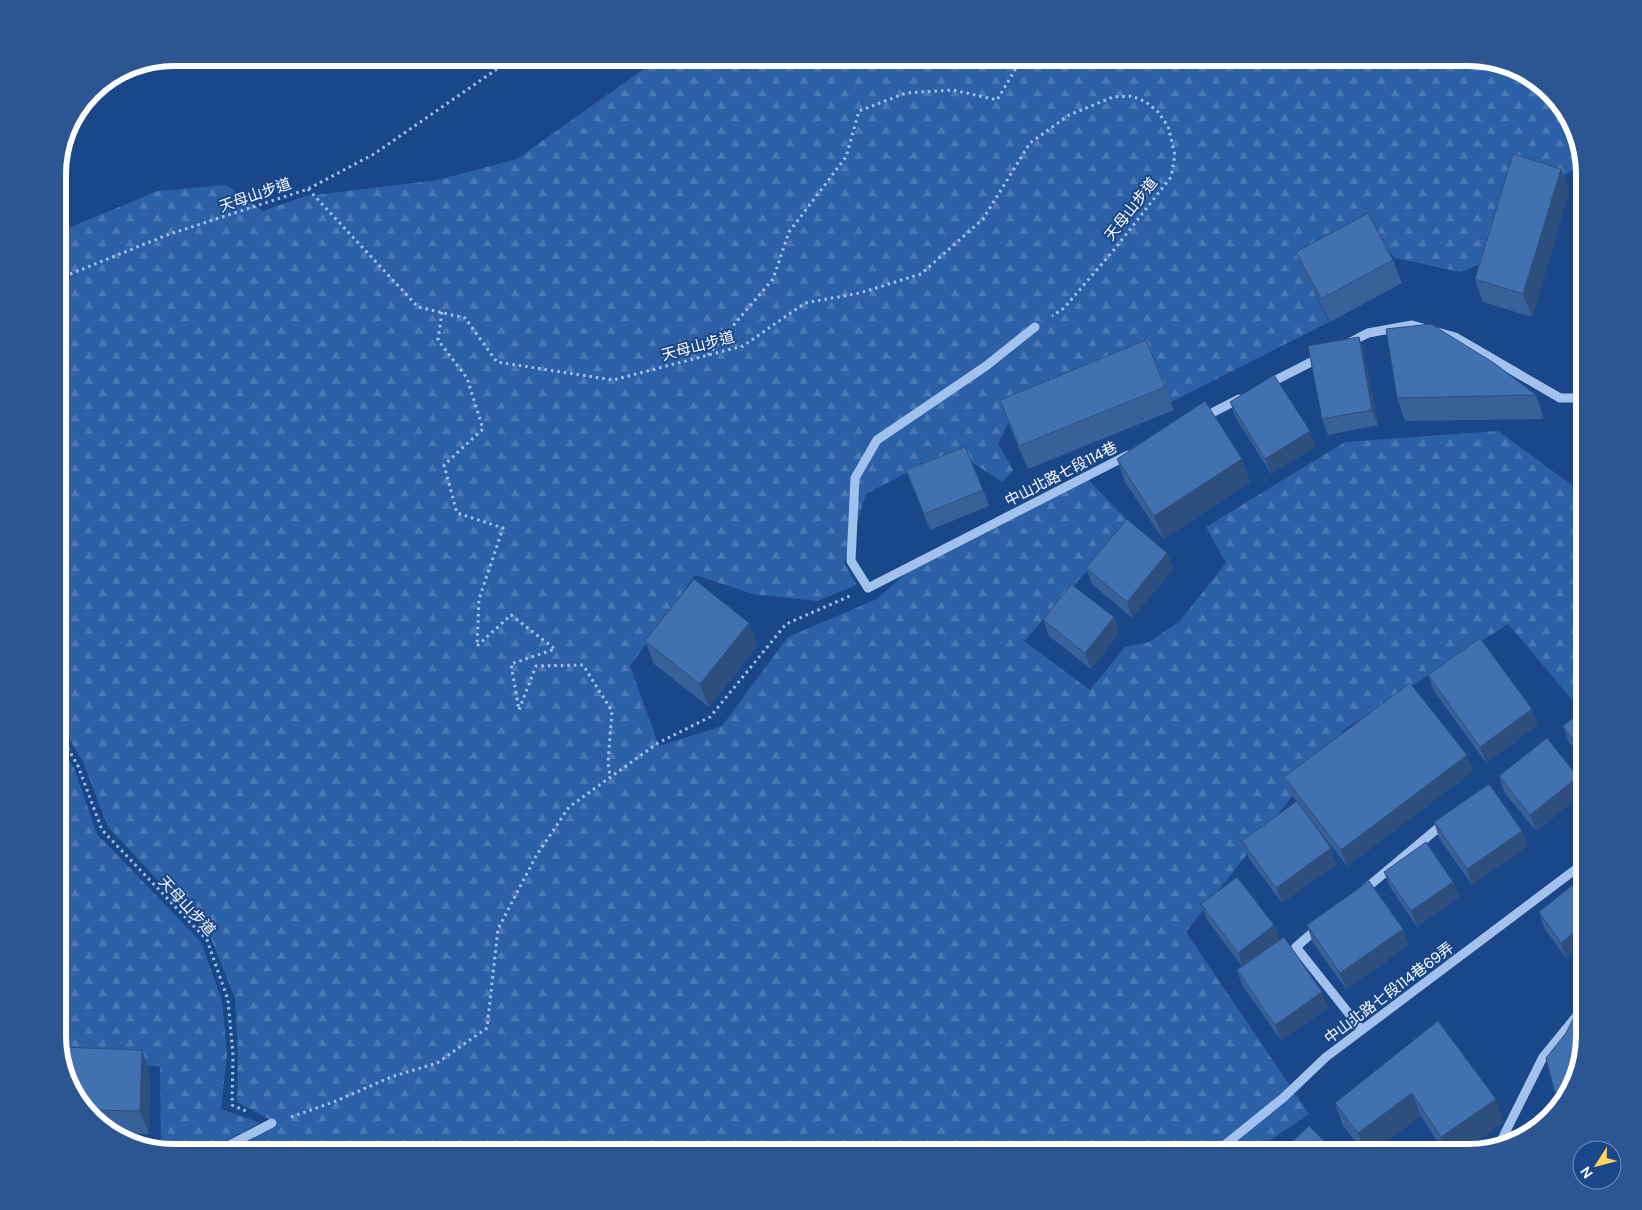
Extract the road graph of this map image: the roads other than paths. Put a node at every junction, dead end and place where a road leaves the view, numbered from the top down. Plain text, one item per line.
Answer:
1 (1035, 326) road end
2 (1342, 346) edge
3 (1333, 351) edge
4 (1263, 386) edge
5 (1246, 395) edge
6 (1576, 398) edge
7 (1193, 422) edge
8 (1140, 449) edge
9 (1451, 818) edge
10 (1576, 870) edge
11 (1355, 898) edge
12 (1325, 922) edge
13 (1576, 1017) edge
14 (1362, 1030) junction
15 (272, 1123) road end
16 (1502, 1138) edge
17 (231, 1144) edge
18 (1226, 1144) edge

1 - 8 street, 中山北路七段114巷
2 - 6 street
3 - 4 street
5 - 7 street
9 - 11 street
10 - 14 street, 中山北路七段114巷69弄
12 - 14 street
13 - 16 street
14 - 18 street, 中山北路七段114巷69弄
15 - 17 street

